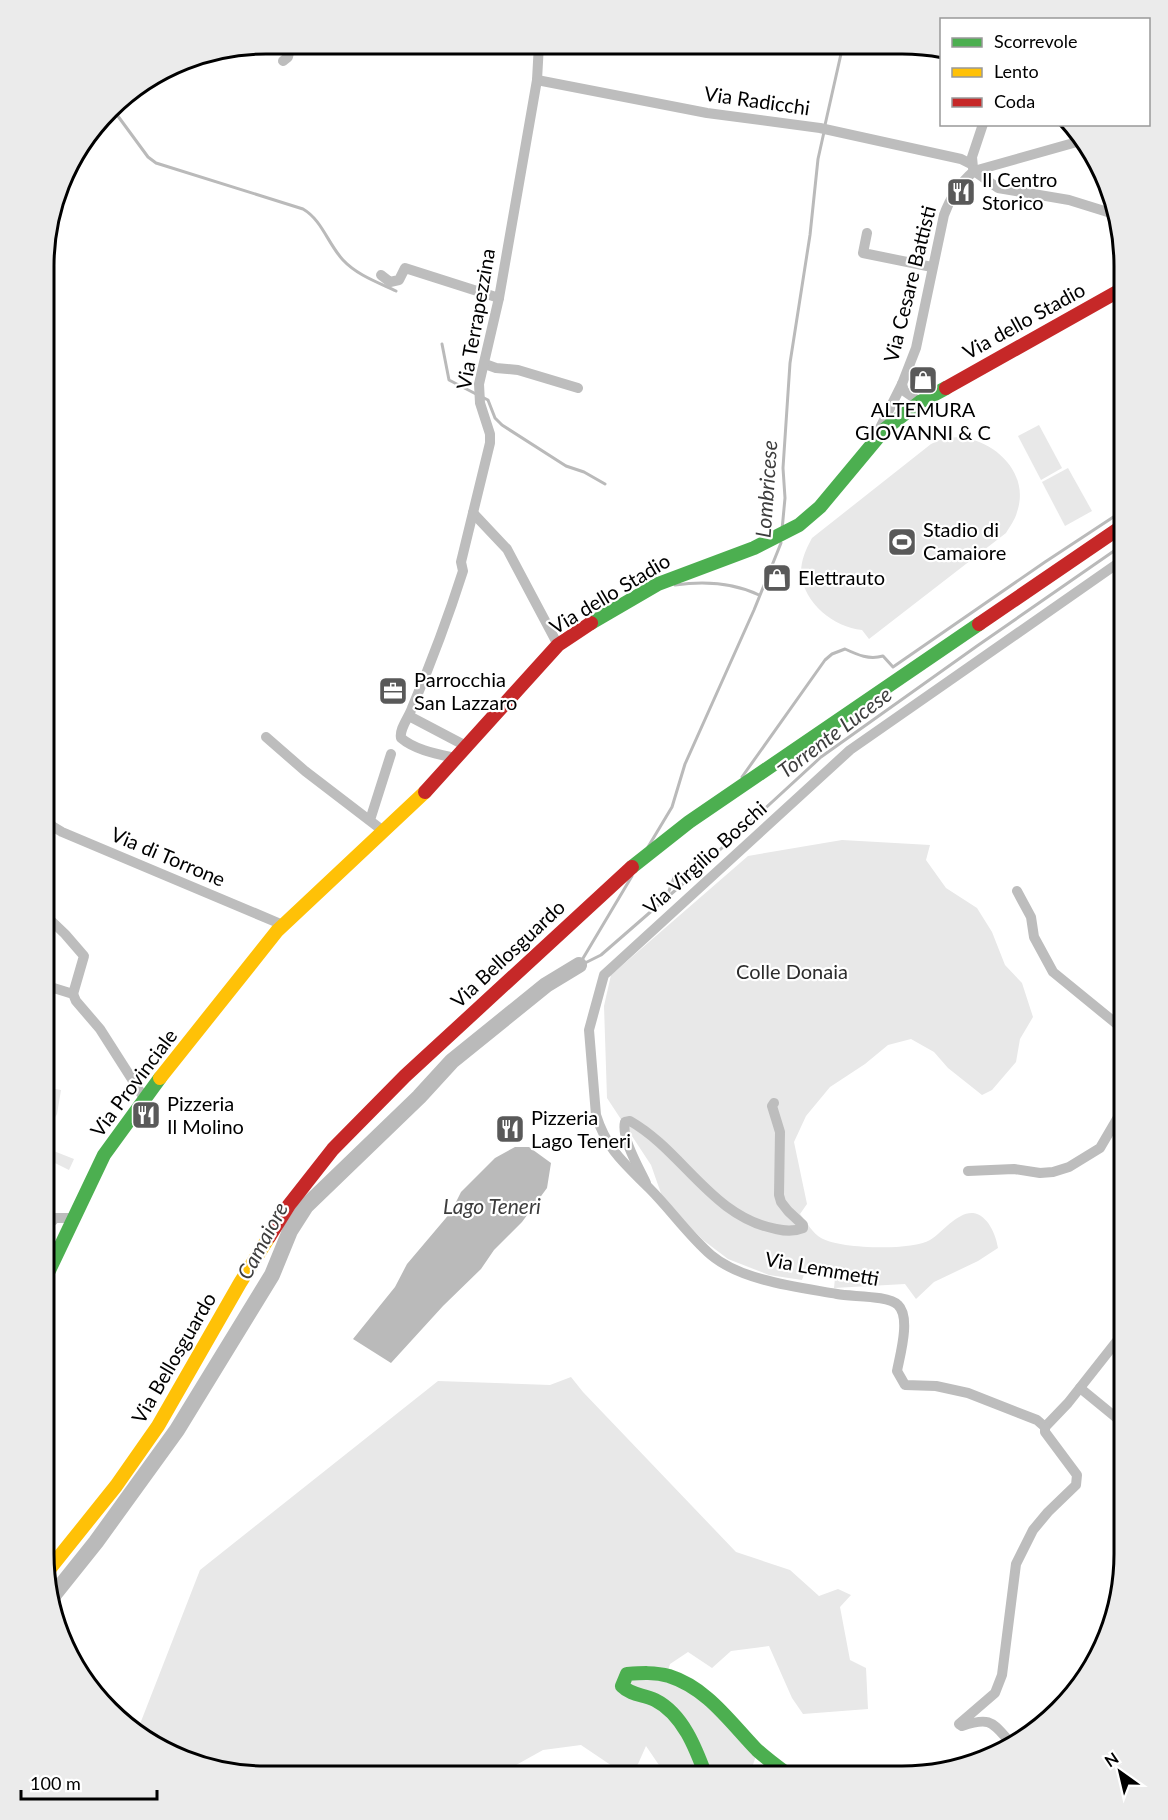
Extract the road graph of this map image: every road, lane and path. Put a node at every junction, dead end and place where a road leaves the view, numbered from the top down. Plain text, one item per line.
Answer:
1 (289, 54) edge
2 (538, 54) edge
3 (284, 61) dead end
4 (537, 80) junction
5 (982, 126) edge
6 (1074, 142) edge
7 (973, 167) junction
8 (1107, 212) edge
9 (867, 233) dead end
10 (933, 267) junction
11 (381, 275) dead end
12 (1114, 294) edge
13 (500, 298) junction
14 (485, 364) junction
15 (902, 384) junction
16 (578, 388) dead end
17 (920, 402) junction
18 (873, 441) junction
19 (473, 513) junction
20 (1114, 532) edge
21 (1114, 567) edge
22 (558, 645) junction
23 (409, 716) junction
24 (266, 737) dead end
25 (466, 746) junction
26 (390, 754) dead end
27 (455, 758) junction
28 (370, 820) junction
29 (54, 827) edge
30 (382, 830) junction
31 (1017, 891) dead end
32 (54, 924) edge
33 (283, 925) junction
34 (604, 975) joint
35 (54, 988) edge
36 (73, 994) junction
37 (1114, 1022) edge
38 (144, 1098) junction
39 (774, 1103) dead end
40 (1114, 1124) edge
41 (968, 1172) dead end
42 (650, 1188) junction
43 (54, 1219) edge
44 (72, 1221) junction
45 (54, 1260) edge
46 (1114, 1345) edge
47 (1080, 1388) junction
48 (1114, 1416) edge
49 (1046, 1427) junction
50 (61, 1554) junction
51 (54, 1557) edge
52 (54, 1563) edge
53 (1007, 1739) edge
54 (702, 1766) edge
55 (778, 1766) edge

1 - 3 street
2 - 4 street, Via Terrapezzina
4 - 7 street, Via Radicchi
4 - 13 street, Via Terrapezzina
5 - 7 street
6 - 7 street
7 - 8 street, Via Radicchi
7 - 10 street, Via Cesare Battisti
9 - 10 street
10 - 15 street, Via Cesare Battisti
11 - 13 street
12 - 17 street, Via dello Stadio
13 - 14 street, Via Terrapezzina
14 - 16 street
14 - 19 street, Via Terrapezzina
15 - 17 street, Via Cesare Battisti
15 - 18 street, Via Cesare Battisti
17 - 18 street, Via dello Stadio
18 - 22 street, Via dello Stadio
19 - 22 street
19 - 23 street, Via Terrapezzina
20 - 50 street, Via Bellosguardo
21 - 34 street, Via Virgilio Boschi
22 - 25 street, Via dello Stadio
23 - 25 street
23 - 27 street, Via Terrapezzina
24 - 28 street
25 - 27 street, Via dello Stadio
26 - 28 street
27 - 30 street, Via dello Stadio
28 - 30 street
29 - 33 street, Via di Torrone
30 - 33 street, Via dello Stadio
31 - 37 street
32 - 36 street
33 - 38 street, Via Provinciale
34 - 42 street, Via Lemmetti
35 - 36 street
36 - 38 street
38 - 44 street, Via Provinciale
39 - 42 street
40 - 41 street
42 - 49 street, Via Lemmetti
43 - 44 street
44 - 45 street, Via Provinciale
46 - 47 street
47 - 48 street
47 - 49 street
49 - 53 street
50 - 51 street
50 - 52 street
54 - 55 street

